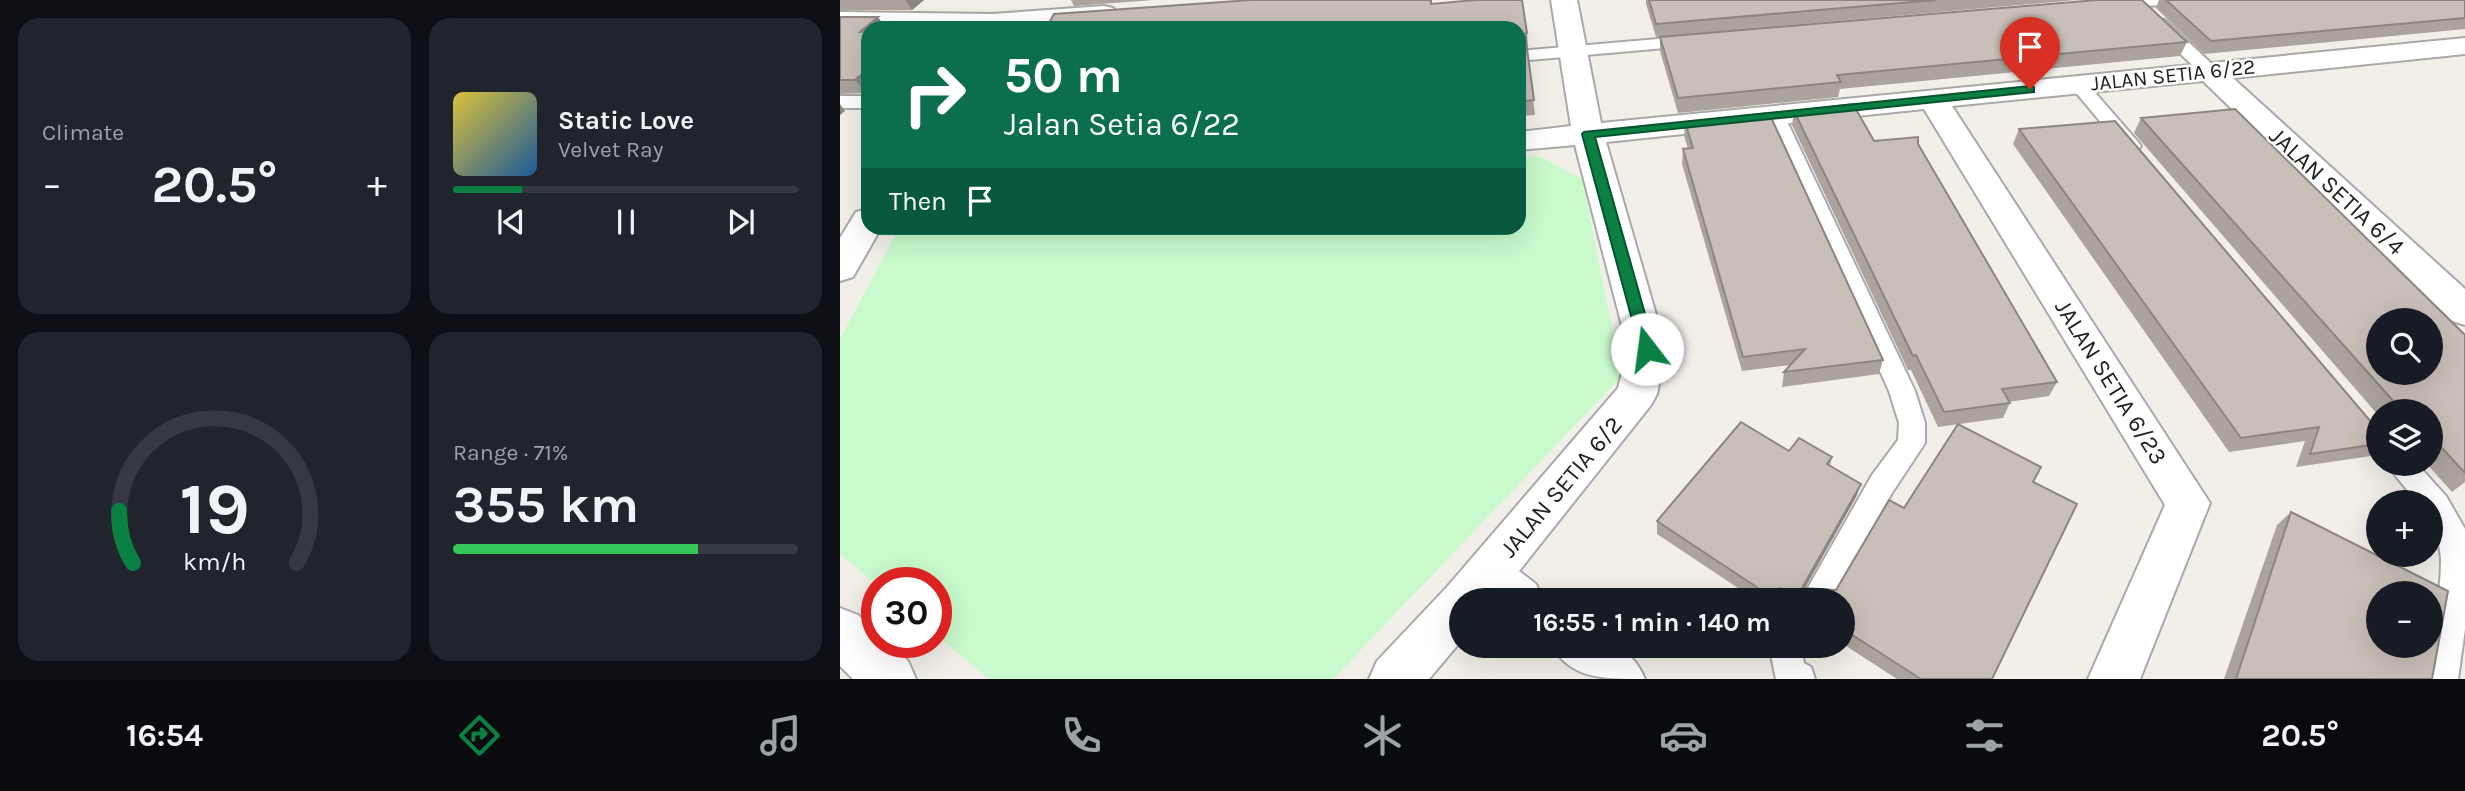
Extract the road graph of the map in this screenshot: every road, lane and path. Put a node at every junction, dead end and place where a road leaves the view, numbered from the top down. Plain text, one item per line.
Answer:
1 (1010, 0) edge
2 (1563, 0) edge
3 (2163, 0) edge
4 (2136, 1) edge
5 (2095, 6) edge
6 (1126, 12) edge
7 (840, 20) edge
8 (870, 21) edge
9 (993, 21) edge
10 (1032, 21) edge
11 (1710, 40) edge
12 (2465, 46) edge
13 (1573, 51) junction
14 (1526, 55) edge
15 (2210, 72) junction
16 (2079, 85) junction
17 (1933, 99) junction
18 (840, 102) edge
19 (861, 103) edge
20 (1774, 115) junction
21 (1588, 134) junction
22 (1526, 140) edge
23 (2149, 168) edge
24 (861, 232) edge
25 (840, 268) edge
26 (2465, 312) edge
27 (2410, 476) edge
28 (1488, 588) edge
29 (1823, 588) edge
30 (1449, 627) edge
31 (840, 632) edge
32 (1592, 658) edge
33 (1787, 658) edge
34 (890, 679) edge
35 (1395, 679) edge
36 (1619, 679) edge
37 (1799, 679) edge
38 (2114, 679) edge
39 (2442, 679) edge

1 - 9 street
2 - 13 street, JALAN SETIA 6/2
3 - 4 lane
4 - 5 lane
4 - 15 lane
6 - 10 street
7 - 8 street
11 - 13 lane
12 - 15 street, JALAN SETIA 6/22
13 - 14 lane
13 - 21 street, JALAN SETIA 6/2
15 - 16 street, JALAN SETIA 6/22
15 - 26 street, JALAN SETIA 6/4
16 - 17 street, JALAN SETIA 6/22
16 - 23 lane
17 - 20 street, JALAN SETIA 6/22
17 - 38 street, JALAN SETIA 6/23
18 - 19 lane
20 - 21 street, JALAN SETIA 6/22
20 - 29 lane
21 - 22 street, JALAN SETIA 6/22
21 - 28 street, JALAN SETIA 6/2
24 - 25 street
27 - 39 lane
30 - 35 street, JALAN SETIA 6/2
31 - 34 street
32 - 36 street
33 - 37 lane

